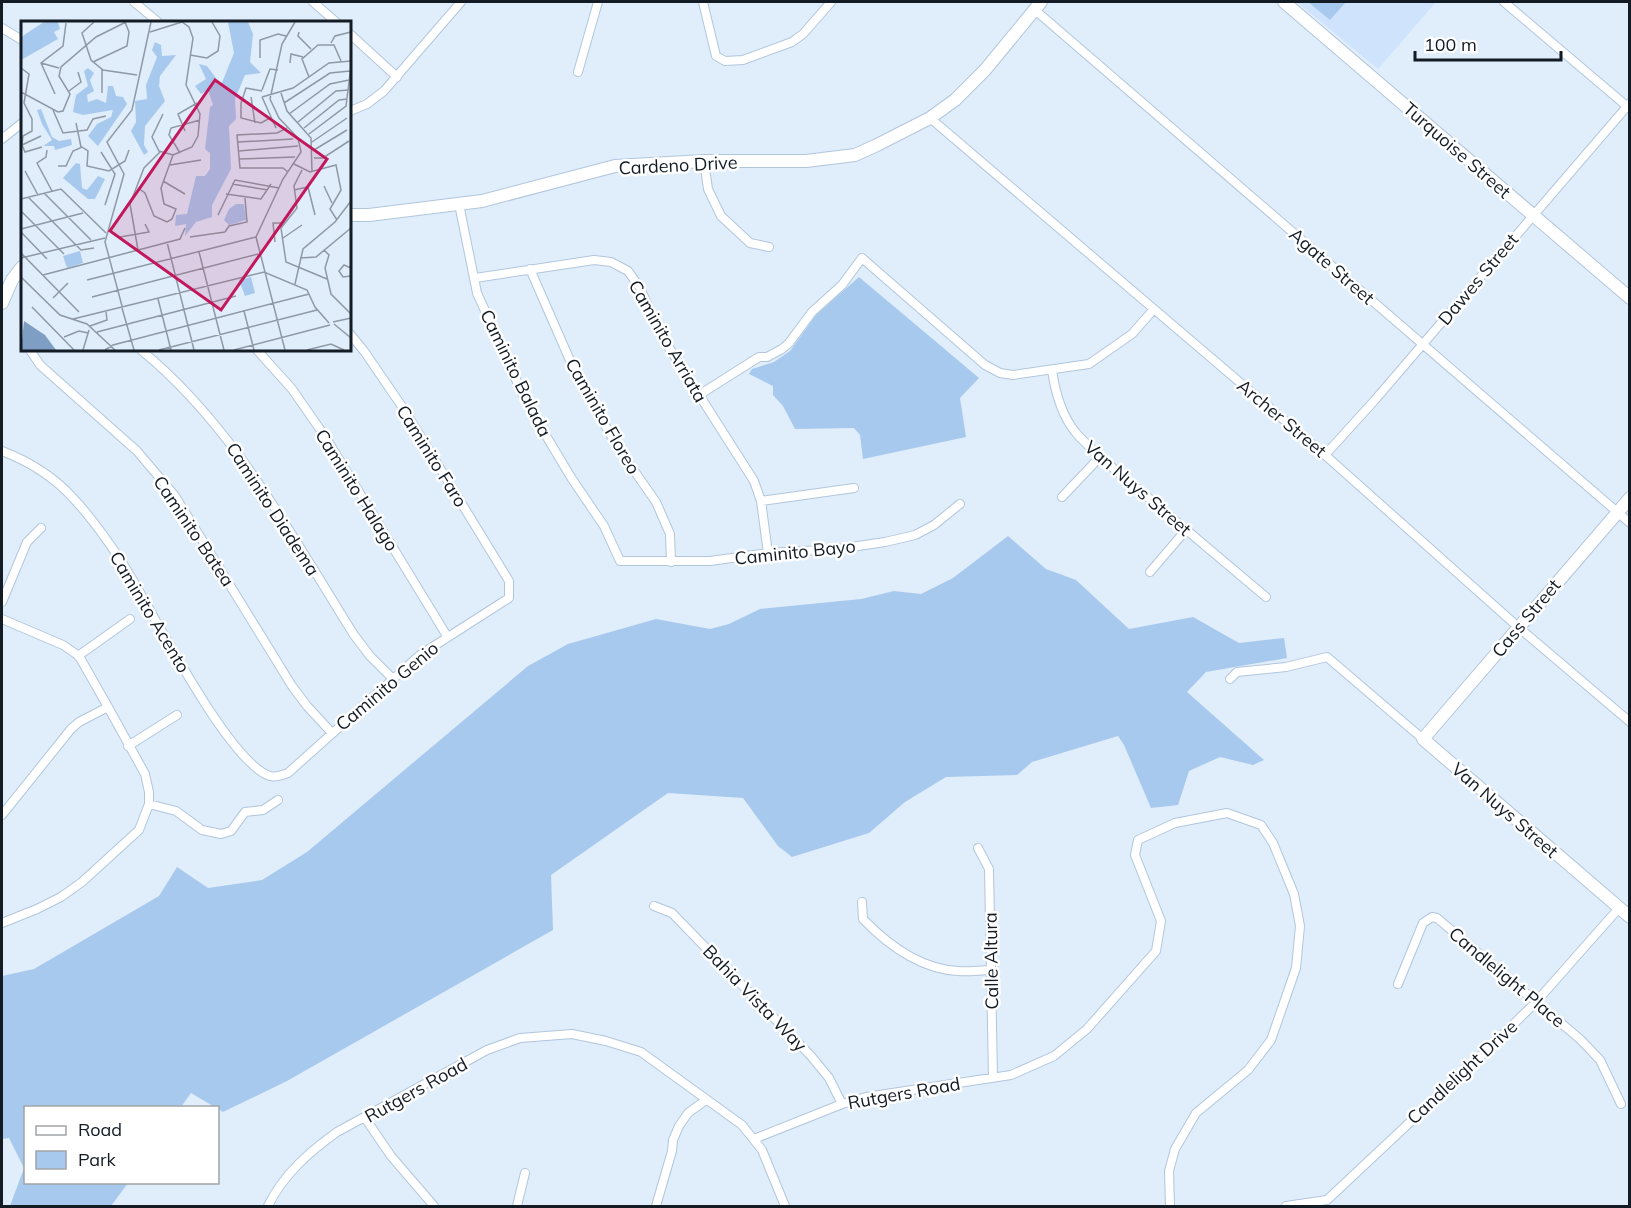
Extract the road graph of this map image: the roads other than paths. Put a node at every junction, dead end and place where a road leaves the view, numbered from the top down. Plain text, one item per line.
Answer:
1 (134, 2) edge
2 (313, 2) edge
3 (461, 2) edge
4 (598, 2) edge
5 (703, 2) edge
6 (831, 2) edge
7 (1284, 2) edge
8 (1504, 2) edge
9 (1038, 6) edge
10 (157, 21) edge
11 (335, 21) edge
12 (2, 28) edge
13 (351, 35) edge
14 (21, 39) edge
15 (578, 72) dead end
16 (397, 77) junction
17 (1629, 106) edge
18 (351, 111) edge
19 (930, 117) junction
20 (21, 124) edge
21 (2, 139) edge
22 (704, 161) junction
23 (459, 204) junction
24 (351, 215) edge
25 (1533, 215) junction
26 (769, 247) dead end
27 (21, 268) edge
28 (530, 269) junction
29 (475, 278) junction
30 (1629, 298) edge
31 (2, 303) edge
32 (1154, 309) junction
33 (351, 335) edge
34 (1423, 345) junction
35 (31, 351) edge
36 (142, 351) edge
37 (258, 351) edge
38 (1052, 370) junction
39 (699, 395) junction
40 (2, 451) edge
41 (1325, 454) junction
42 (1100, 457) junction
43 (854, 488) dead end
44 (1062, 497) dead end
45 (1629, 498) edge
46 (761, 501) junction
47 (960, 504) dead end
48 (1617, 512) junction
49 (1629, 523) edge
50 (41, 528) dead end
51 (1186, 530) junction
52 (768, 553) junction
53 (620, 561) joint
54 (671, 562) junction
55 (1150, 572) dead end
56 (509, 581) joint
57 (1266, 597) dead end
58 (2, 602) edge
59 (2, 619) edge
60 (130, 619) dead end
61 (1517, 626) junction
62 (447, 636) junction
63 (78, 656) junction
64 (393, 679) junction
65 (1230, 679) dead end
66 (108, 707) junction
67 (177, 715) dead end
68 (1629, 723) edge
69 (332, 733) junction
70 (1422, 739) junction
71 (128, 746) junction
72 (288, 773) joint
73 (278, 800) dead end
74 (149, 804) junction
75 (2, 815) edge
76 (978, 848) dead end
77 (862, 902) dead end
78 (654, 906) dead end
79 (1619, 908) junction
80 (1629, 917) edge
81 (2, 923) edge
82 (991, 970) junction
83 (1398, 984) dead end
84 (1536, 1002) junction
85 (993, 1078) junction
86 (705, 1100) junction
87 (842, 1104) junction
88 (1621, 1104) dead end
89 (365, 1118) junction
90 (754, 1138) junction
91 (525, 1173) dead end
92 (1329, 1203) edge
93 (267, 1206) edge
94 (434, 1206) edge
95 (517, 1206) edge
96 (656, 1206) edge
97 (785, 1206) edge
98 (1170, 1206) edge
99 (1286, 1206) edge

1 - 10 street
2 - 11 street
3 - 16 street
4 - 15 street
5 - 6 street
7 - 25 street, Turquoise Street
8 - 17 street
9 - 19 street, Cardeno Drive
9 - 34 street, Agate Street
12 - 14 street
13 - 16 street
16 - 18 street
17 - 25 street, Dawes Street
19 - 22 street, Cardeno Drive
19 - 32 street, Archer Street
20 - 21 street
22 - 23 street, Cardeno Drive
22 - 26 street
23 - 24 street, Cardeno Drive
23 - 29 street, Caminito Balada
25 - 30 street, Turquoise Street
25 - 34 street, Dawes Street
27 - 31 street
28 - 29 street, Caminito Arriata
28 - 39 street, Caminito Arriata
28 - 54 street, Caminito Floreo
29 - 53 street, Caminito Balada
32 - 38 street
32 - 41 street, Archer Street
33 - 56 street, Caminito Faro
34 - 41 street, Dawes Street
34 - 48 street, Agate Street
35 - 69 street, Caminito Batea
36 - 64 street, Caminito Diadema
37 - 62 street, Caminito Halago
38 - 39 street
38 - 42 street, Van Nuys Street
39 - 46 street, Caminito Arriata
40 - 72 street, Caminito Acento
41 - 61 street, Archer Street
42 - 44 street
42 - 51 street, Van Nuys Street
43 - 46 street
45 - 48 street, Cass Street
46 - 52 street, Caminito Arriata
47 - 52 street, Caminito Bayo
48 - 49 street, Agate Street
48 - 61 street, Cass Street
50 - 58 street
51 - 55 street
51 - 57 street, Van Nuys Street
52 - 54 street, Caminito Bayo
53 - 54 street, Caminito Bayo
56 - 62 street, Caminito Genio
59 - 63 street
60 - 63 street
61 - 68 street, Archer Street
61 - 70 street, Cass Street
62 - 64 street, Caminito Genio
63 - 66 street
64 - 69 street, Caminito Genio
65 - 70 street, Van Nuys Street
66 - 71 street
66 - 75 street
67 - 71 street
69 - 72 street, Caminito Genio
70 - 79 street, Van Nuys Street
71 - 74 street
73 - 74 street
74 - 81 street
76 - 82 street, Calle Altura
77 - 82 street
78 - 87 street, Bahia Vista Way
79 - 80 street, Van Nuys Street
79 - 84 street, Candlelight Drive
82 - 85 street, Calle Altura
83 - 84 street, Candlelight Place
84 - 88 street, Candlelight Place
84 - 92 street, Candlelight Drive
85 - 87 street, Rutgers Road
85 - 98 street, Rutgers Road
86 - 89 street, Rutgers Road
86 - 90 street, Rutgers Road
86 - 96 street
87 - 90 street, Rutgers Road
89 - 93 street, Rutgers Road
89 - 94 street
90 - 97 street
91 - 95 street
92 - 99 street, Candlelight Drive

